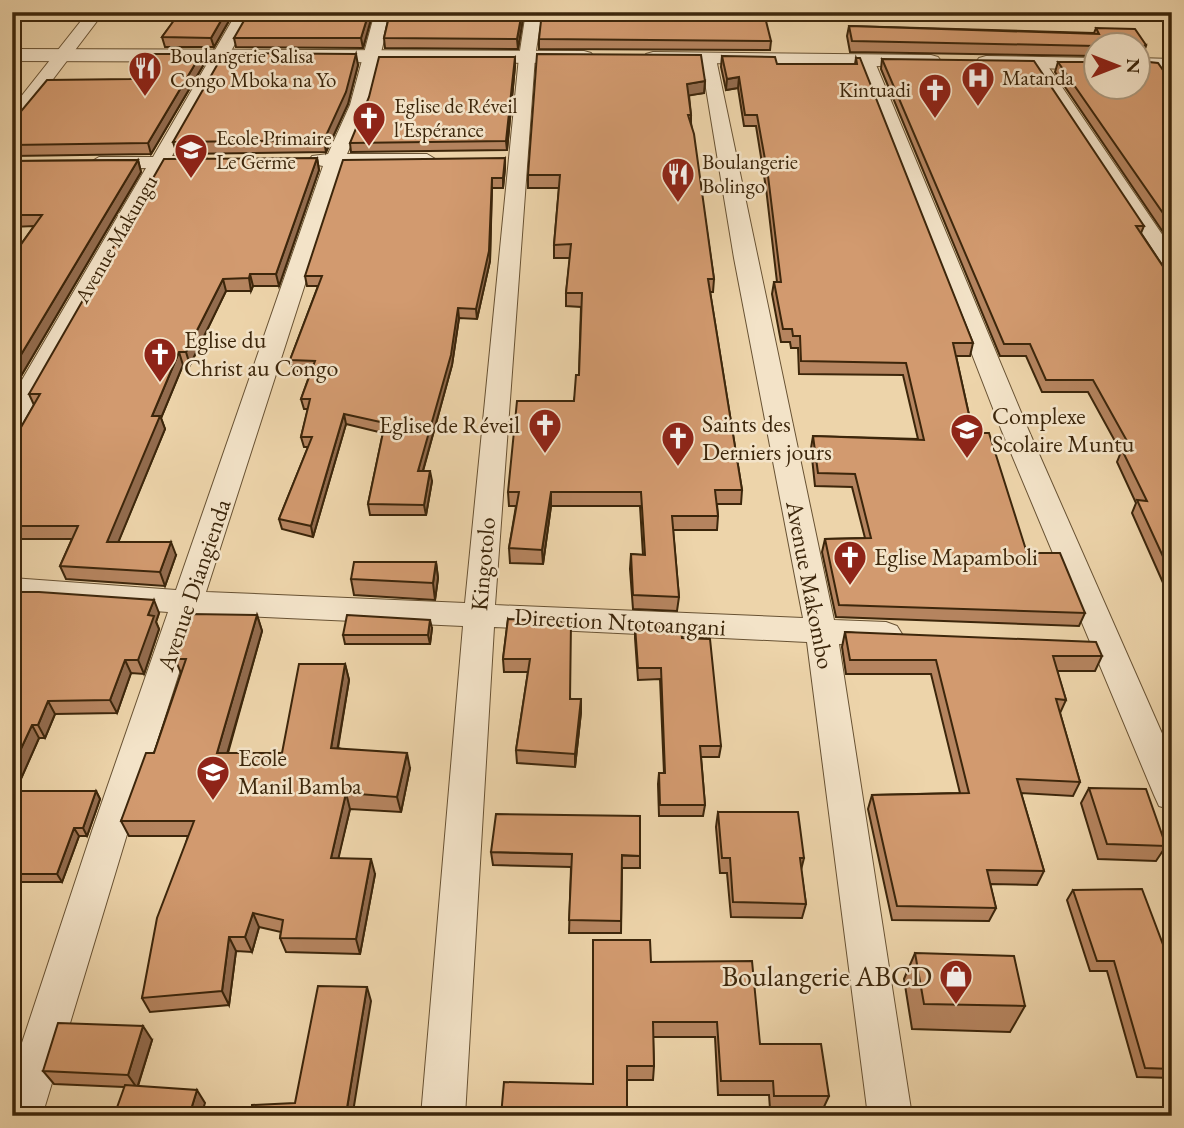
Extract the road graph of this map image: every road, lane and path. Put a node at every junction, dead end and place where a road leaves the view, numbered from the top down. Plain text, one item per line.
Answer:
1 (96, 12) edge
2 (245, 12) edge
3 (383, 12) edge
4 (534, 12) edge
5 (12, 55) edge
6 (64, 55) junction
7 (370, 56) junction
8 (218, 57) junction
9 (527, 57) junction
10 (605, 57) edge
11 (631, 58) edge
12 (709, 58) junction
13 (866, 60) junction
14 (945, 61) edge
15 (971, 62) edge
16 (1037, 63) junction
17 (1082, 64) edge
18 (1152, 64) edge
19 (1172, 65) edge
20 (12, 120) edge
21 (335, 160) junction
22 (440, 160) edge
23 (227, 161) edge
24 (295, 161) edge
25 (159, 162) junction
26 (79, 163) edge
27 (1172, 266) edge
28 (12, 419) edge
29 (12, 589) edge
30 (189, 601) junction
31 (479, 615) junction
32 (821, 632) junction
33 (915, 635) edge
34 (1172, 795) edge
35 (20, 1116) edge
36 (443, 1116) edge
37 (890, 1116) edge

1 - 6 street
2 - 8 street, Avenue Makungu
3 - 7 street, Avenue Diangienda
4 - 9 street, Kingotolo
5 - 6 street
6 - 8 street
6 - 20 street
7 - 8 street
7 - 9 street
7 - 21 street, Avenue Diangienda
8 - 25 street, Avenue Makungu
9 - 10 street
9 - 31 street, Kingotolo
11 - 12 street
12 - 13 street
12 - 32 street, Avenue Makombo
13 - 14 street
13 - 34 street
15 - 16 street
16 - 17 street
16 - 27 street
18 - 19 street
21 - 22 street
21 - 24 street
21 - 30 street, Avenue Diangienda
23 - 25 street
25 - 26 street
25 - 28 street, Avenue Makungu
29 - 30 street, Direction Ntotoangani
30 - 31 street, Direction Ntotoangani
30 - 35 street, Avenue Diangienda
31 - 32 street, Direction Ntotoangani
31 - 36 street, Kingotolo
32 - 33 street, Direction Ntotoangani
32 - 37 street, Avenue Makombo

